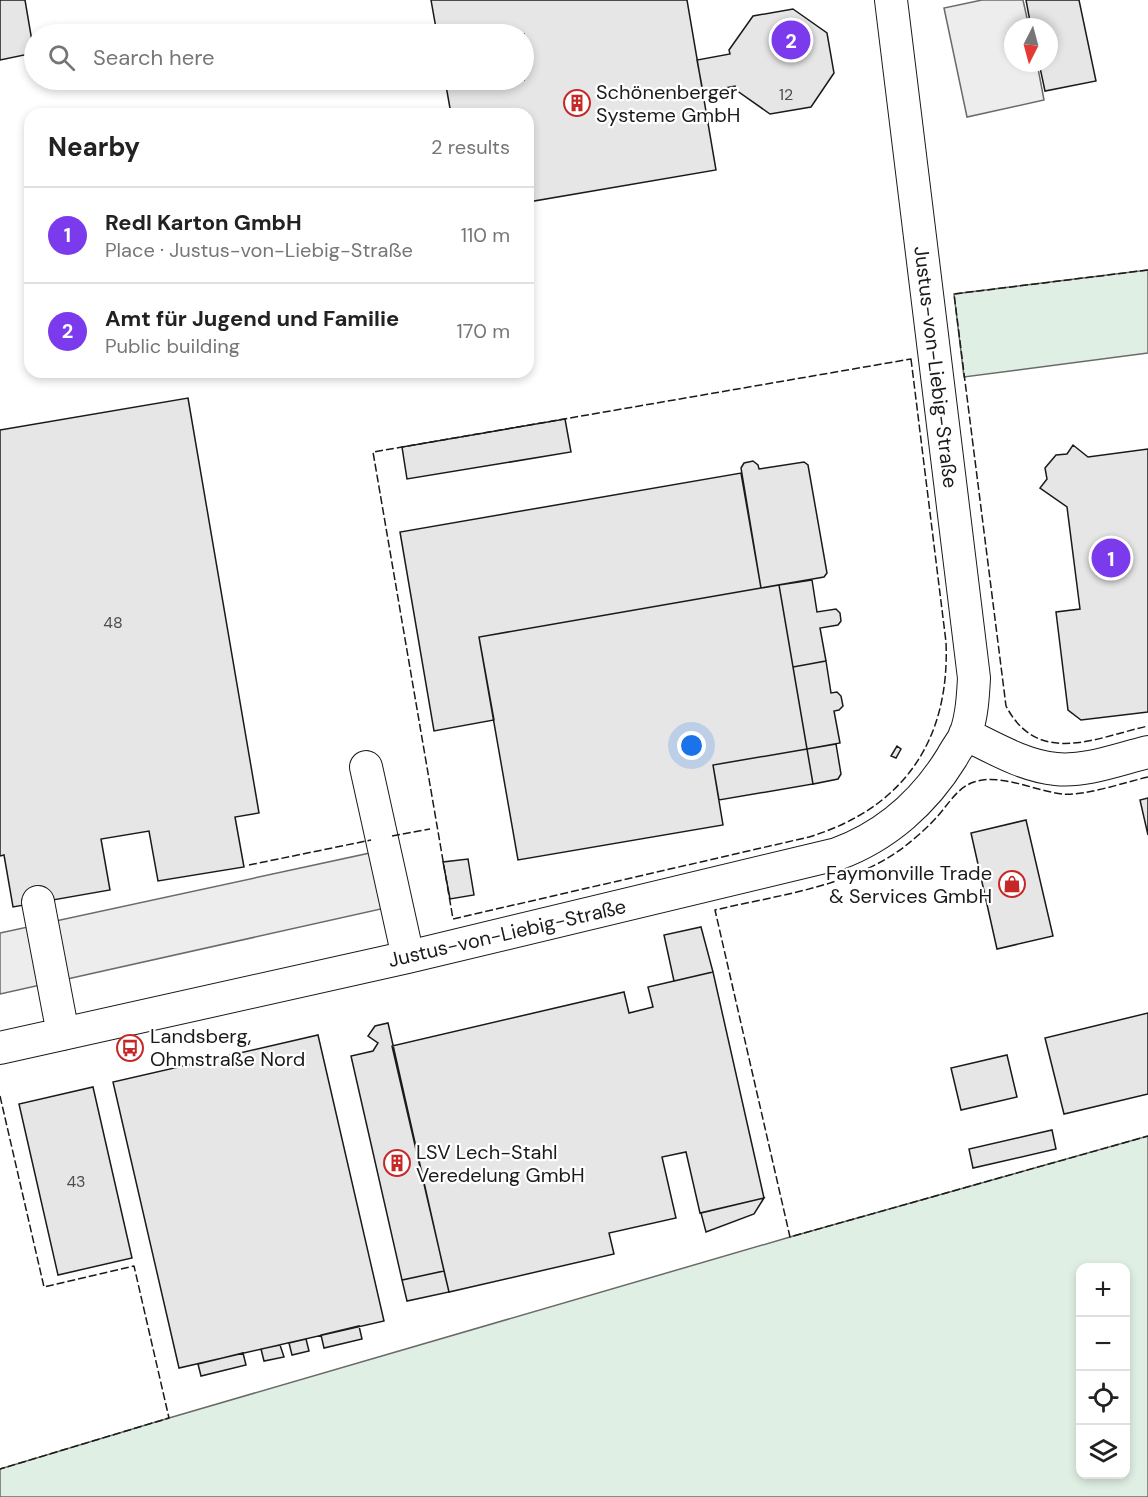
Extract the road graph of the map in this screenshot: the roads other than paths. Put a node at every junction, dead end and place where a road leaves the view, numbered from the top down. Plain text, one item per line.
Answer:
1 (891, 0) edge
2 (965, 734) junction
3 (1148, 752) edge
4 (366, 767) dead end
5 (38, 902) dead end
6 (408, 957) junction
7 (63, 1034) junction
8 (0, 1048) edge

1 - 2 street, Justus-von-Liebig-Straße
2 - 3 street
2 - 6 street, Justus-von-Liebig-Straße
4 - 6 street
5 - 7 street
6 - 7 street, Justus-von-Liebig-Straße
7 - 8 street, Justus-von-Liebig-Straße

